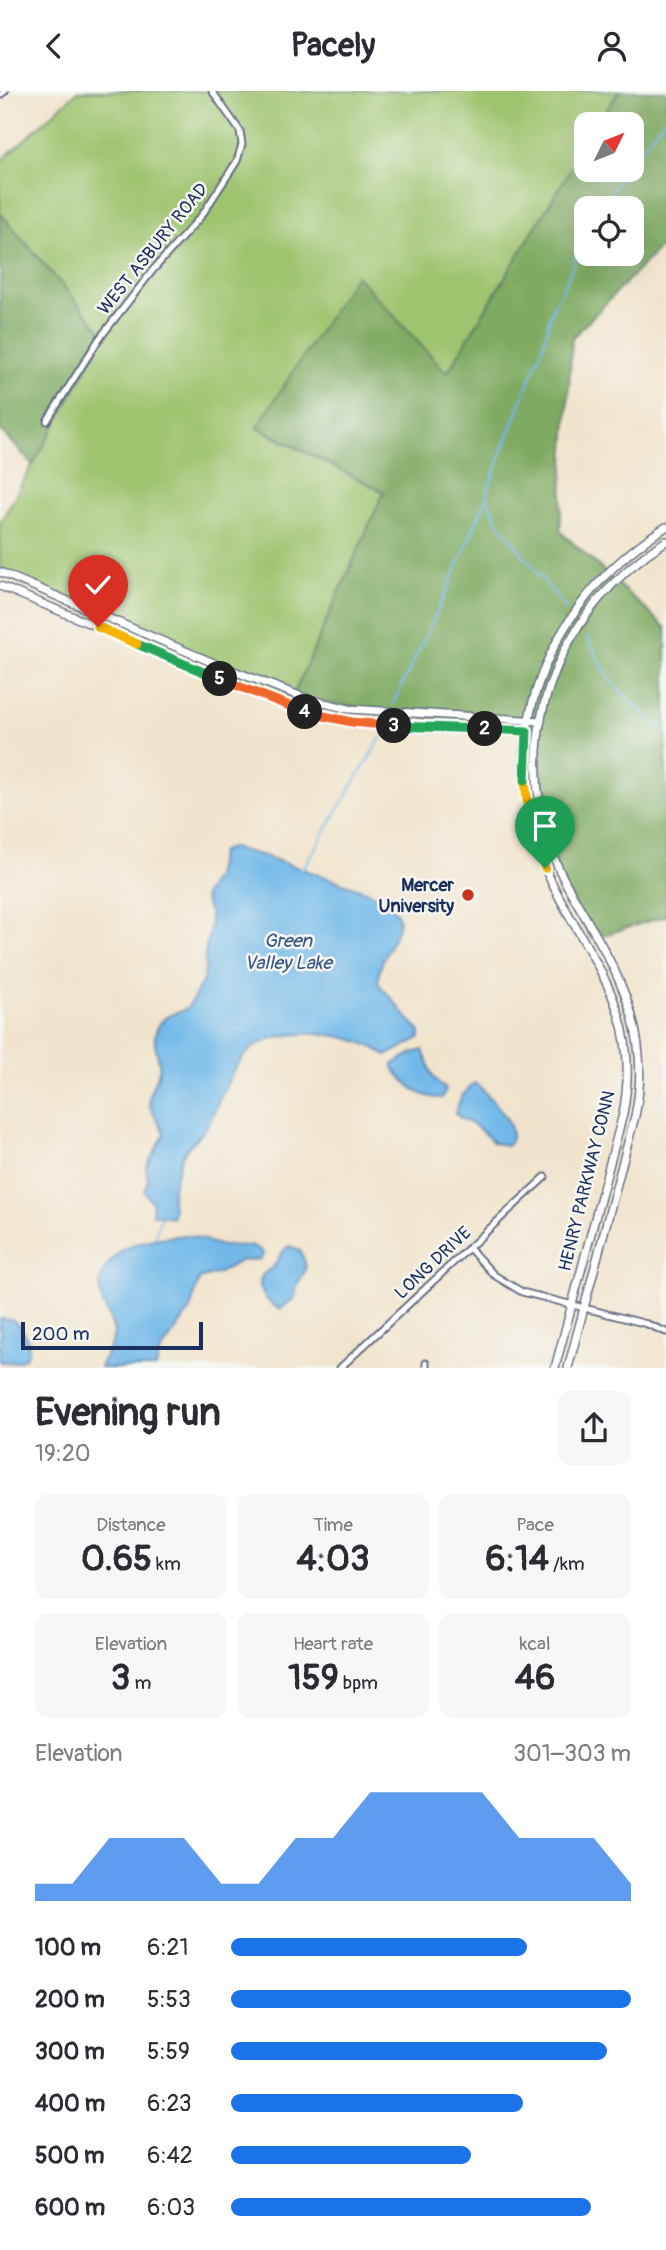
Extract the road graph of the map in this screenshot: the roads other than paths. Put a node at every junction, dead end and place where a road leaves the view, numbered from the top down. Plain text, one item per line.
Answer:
1 (5, 91) edge
2 (212, 91) edge
3 (0, 95) edge
4 (47, 421) dead end
5 (666, 527) edge
6 (666, 541) edge
7 (0, 572) edge
8 (0, 586) edge
9 (528, 719) junction
10 (541, 721) junction
11 (527, 731) junction
12 (538, 733) junction
13 (545, 1177) dead end
14 (470, 1249) junction
15 (572, 1306) junction
16 (583, 1309) junction
17 (666, 1332) edge
18 (340, 1368) edge
19 (555, 1368) edge
20 (568, 1368) edge

1 - 3 street
2 - 4 street, WEST ASBURY ROAD
5 - 9 street, HENRY PARKWAY CONN
6 - 10 street, HENRY PARKWAY CONN
7 - 9 street
8 - 11 street
9 - 10 street
9 - 11 street, HENRY PARKWAY CONN
10 - 12 street, HENRY PARKWAY CONN
11 - 12 street
11 - 15 street, HENRY PARKWAY CONN
12 - 16 street, HENRY PARKWAY CONN
13 - 14 street, LONG DRIVE
14 - 15 street
14 - 18 street, LONG DRIVE
15 - 16 street
15 - 19 street, HENRY PARKWAY CONN
16 - 17 street
16 - 20 street, HENRY PARKWAY CONN

